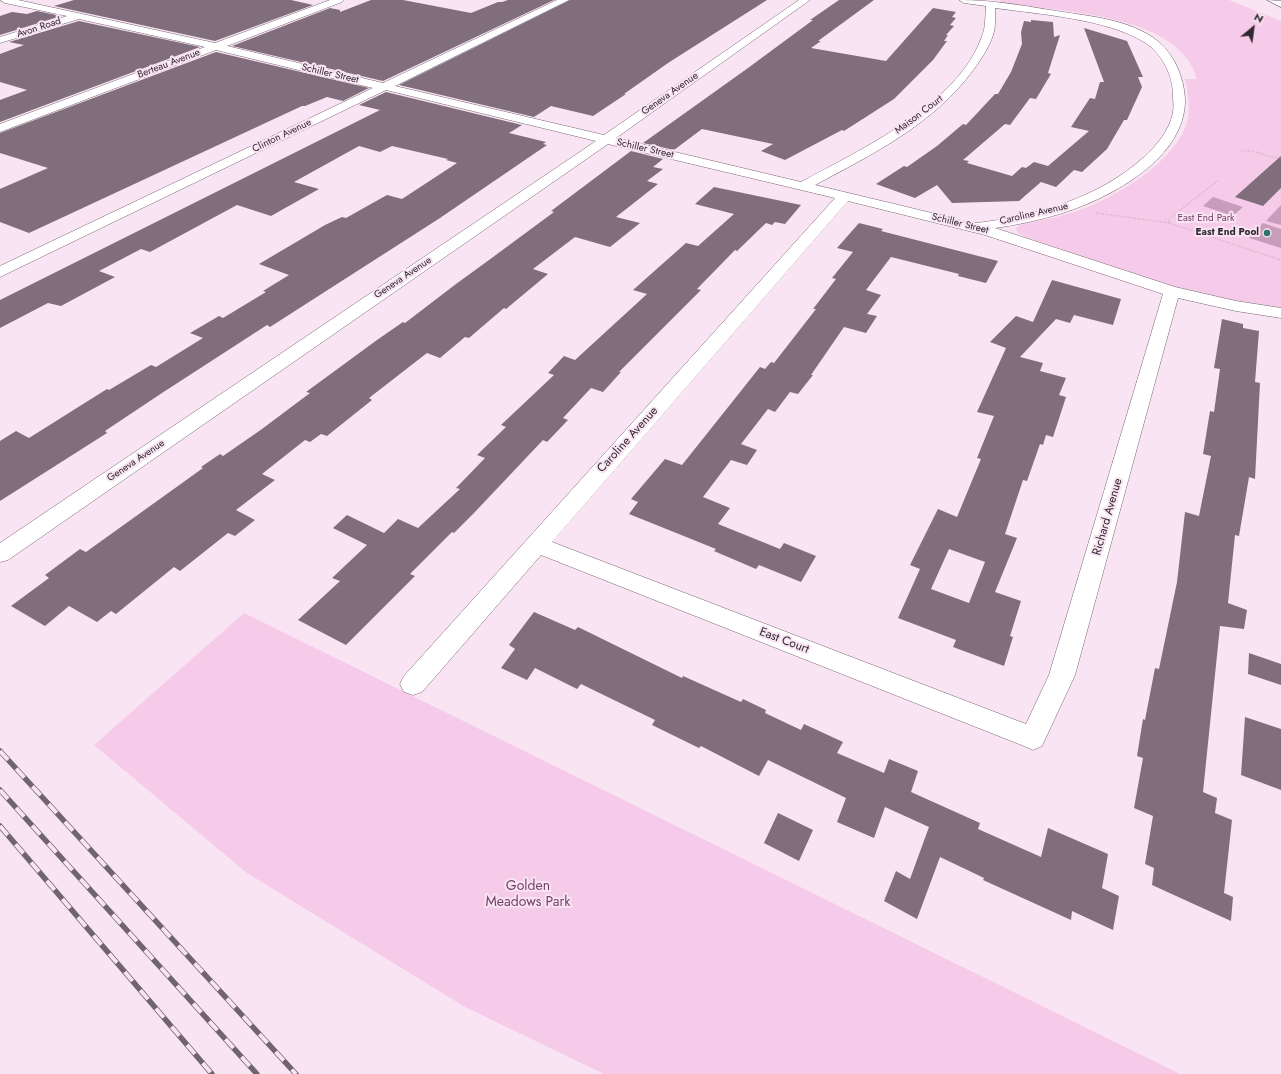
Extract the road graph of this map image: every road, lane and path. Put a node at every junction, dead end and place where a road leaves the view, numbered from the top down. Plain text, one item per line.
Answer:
1 (5, 0) edge
2 (338, 0) edge
3 (564, 0) edge
4 (806, 0) edge
5 (964, 0) edge
6 (1272, 0) edge
7 (991, 4) junction
8 (1281, 4) edge
9 (78, 16) junction
10 (0, 40) edge
11 (214, 46) junction
12 (385, 87) junction
13 (0, 128) edge
14 (605, 140) junction
15 (1241, 150) dead end
16 (1281, 158) edge
17 (1219, 180) dead end
18 (801, 187) junction
19 (844, 197) junction
20 (1092, 213) dead end
21 (1169, 223) junction
22 (974, 227) junction
23 (1281, 260) edge
24 (0, 272) edge
25 (1172, 292) junction
26 (1281, 313) edge
27 (536, 544) junction
28 (0, 554) edge
29 (412, 684) dead end
30 (1033, 738) joint

1 - 9 main road, Schiller Street
2 - 11 main road, Berteau Avenue
3 - 12 main road, Clinton Avenue
4 - 14 main road, Geneva Avenue
5 - 7 main road, Caroline Avenue
6 - 8 main road
7 - 18 main road, Maison Court
7 - 22 main road, Caroline Avenue
9 - 10 main road, Avon Road
9 - 11 main road, Schiller Street
11 - 12 main road, Schiller Street
11 - 13 main road, Berteau Avenue
12 - 14 main road, Schiller Street
12 - 24 main road, Clinton Avenue
14 - 18 main road, Schiller Street
14 - 28 main road, Geneva Avenue
15 - 16 path
17 - 21 path
18 - 19 main road, Schiller Street
19 - 22 main road, Schiller Street
19 - 27 main road, Caroline Avenue
20 - 21 path
21 - 23 path
22 - 25 main road, Schiller Street
25 - 26 main road, Schiller Street
25 - 30 main road, Richard Avenue
27 - 29 main road, Caroline Avenue
27 - 30 main road, East Court

